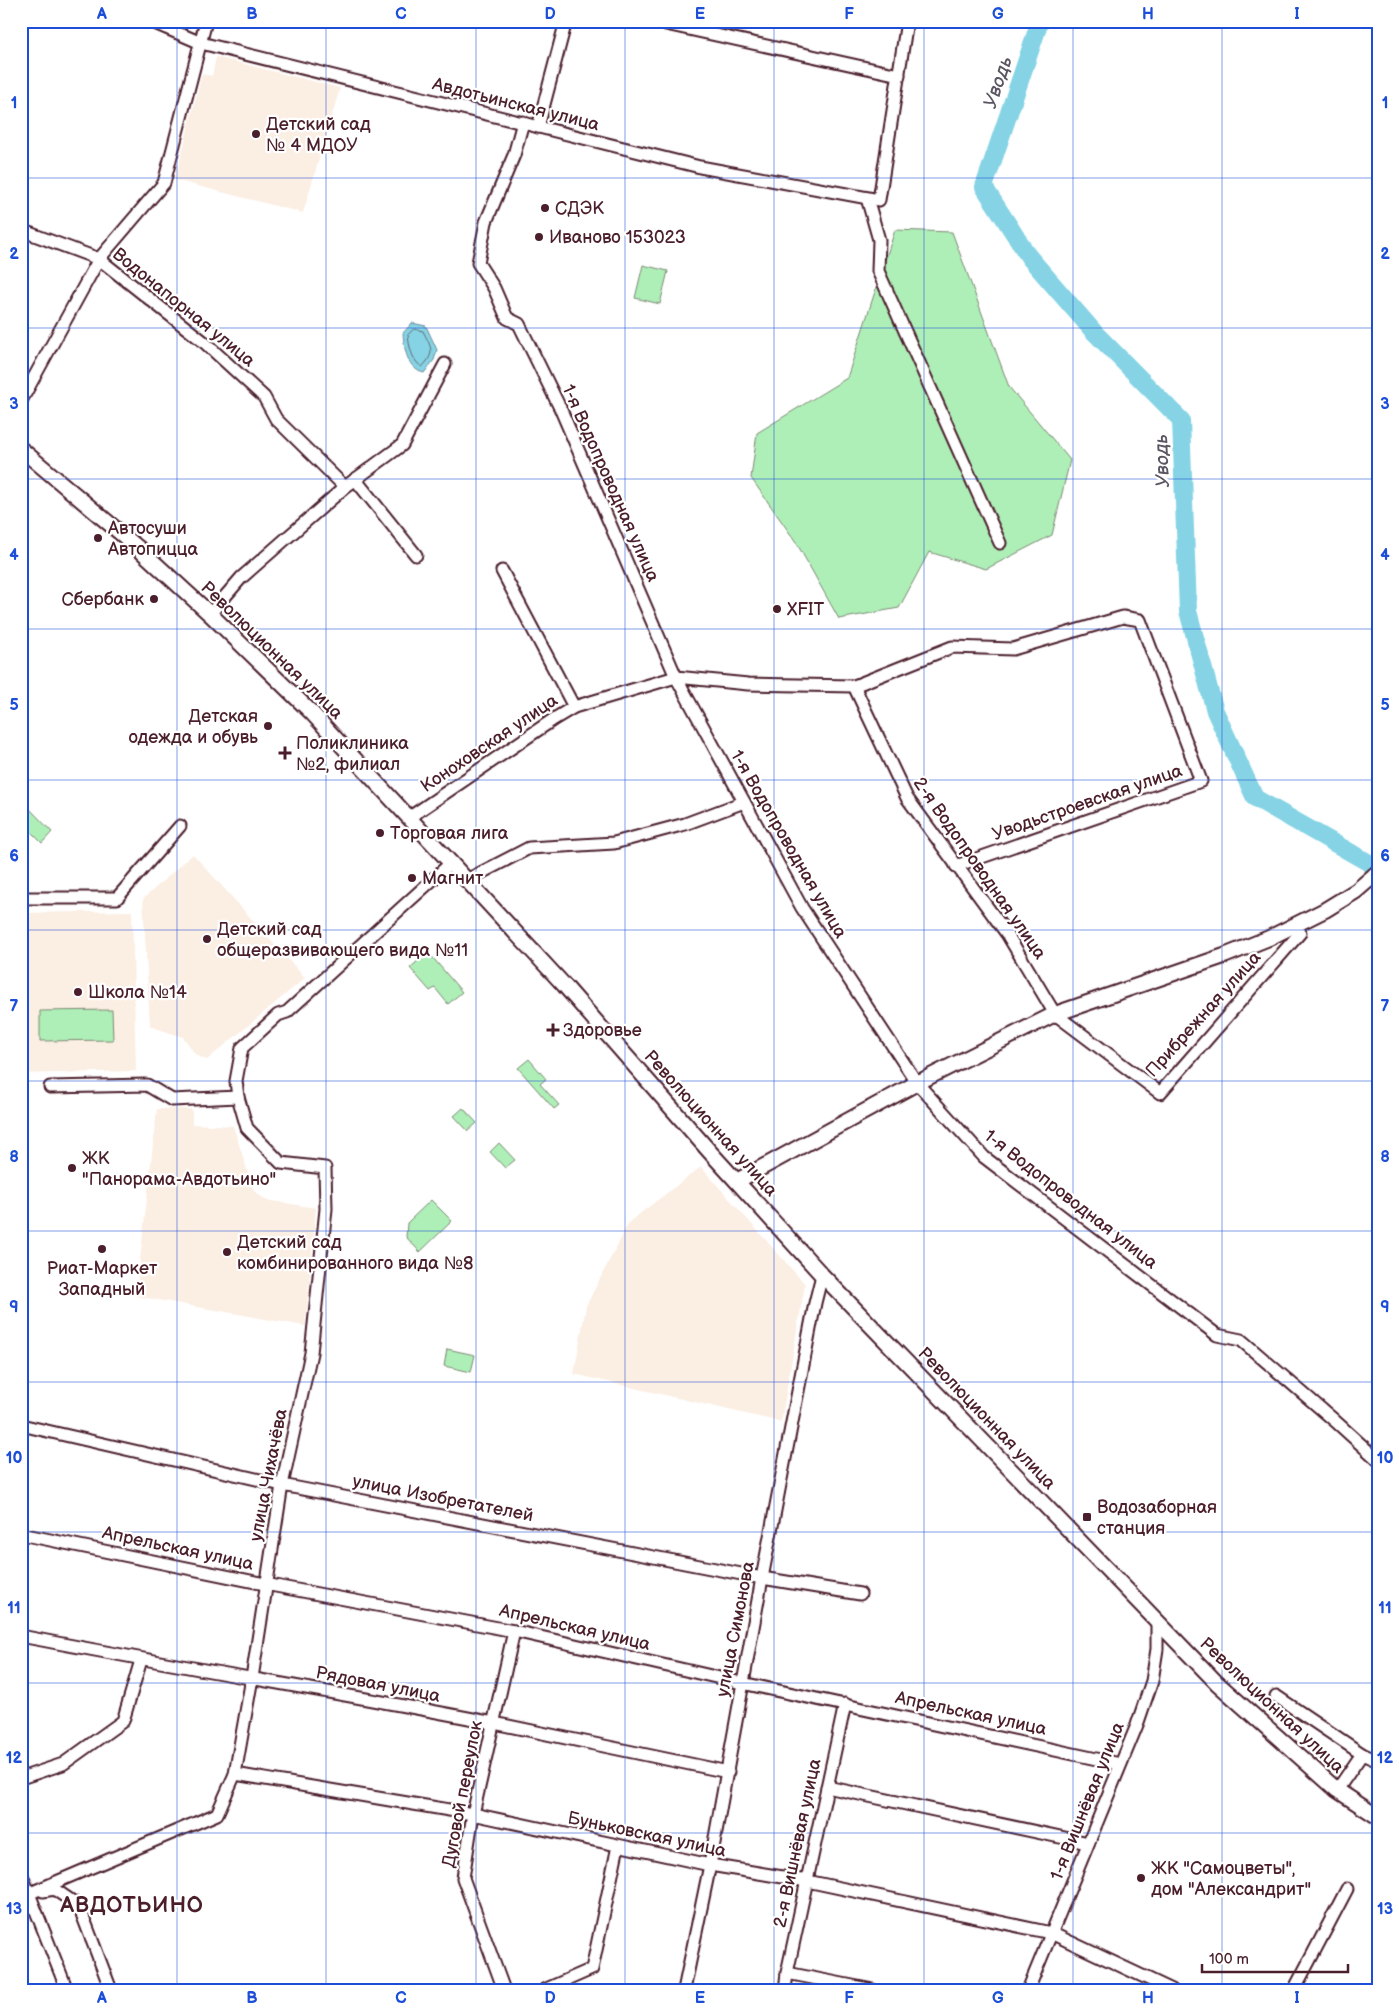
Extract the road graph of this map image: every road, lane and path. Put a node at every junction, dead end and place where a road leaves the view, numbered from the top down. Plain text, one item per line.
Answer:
1 (150, 21) edge
2 (206, 21) edge
3 (566, 21) edge
4 (652, 21) edge
5 (907, 21) edge
6 (201, 43) junction
7 (899, 75) junction
8 (523, 122) junction
9 (538, 127) junction
10 (867, 198) junction
11 (21, 230) edge
12 (99, 259) junction
13 (445, 364) dead end
14 (21, 401) edge
15 (21, 449) edge
16 (355, 479) junction
17 (345, 486) junction
18 (1000, 543) dead end
19 (416, 555) dead end
20 (502, 571) dead end
21 (210, 614) junction
22 (676, 677) junction
23 (854, 686) junction
24 (574, 707) junction
25 (744, 802) junction
26 (410, 817) junction
27 (180, 826) dead end
28 (452, 862) junction
29 (956, 866) junction
30 (1378, 872) edge
31 (468, 880) junction
32 (21, 898) edge
33 (1300, 933) dead end
34 (1055, 1014) junction
35 (917, 1083) junction
36 (50, 1087) dead end
37 (238, 1097) junction
38 (737, 1181) junction
39 (822, 1275) junction
40 (21, 1425) edge
41 (1378, 1460) edge
42 (282, 1484) junction
43 (21, 1534) edge
44 (762, 1578) junction
45 (265, 1584) junction
46 (860, 1594) dead end
47 (1157, 1621) junction
48 (514, 1631) junction
49 (21, 1636) edge
50 (141, 1660) junction
51 (252, 1678) junction
52 (742, 1683) junction
53 (1276, 1696) dead end
54 (845, 1704) junction
55 (494, 1723) junction
56 (1362, 1754) junction
57 (1378, 1762) edge
58 (1120, 1764) junction
59 (728, 1772) junction
60 (235, 1774) junction
61 (21, 1778) edge
62 (827, 1787) junction
63 (1337, 1790) junction
64 (473, 1814) junction
65 (1378, 1817) edge
66 (1088, 1844) junction
67 (618, 1846) junction
68 (710, 1865) junction
69 (21, 1873) edge
70 (807, 1881) junction
71 (1347, 1889) dead end
72 (25, 1895) edge
73 (1052, 1932) junction
74 (787, 1973) junction
75 (67, 1990) edge
76 (111, 1990) edge
77 (504, 1990) edge
78 (544, 1990) edge
79 (684, 1990) edge
80 (785, 1990) edge
81 (873, 1990) edge
82 (1028, 1990) edge
83 (1172, 1990) edge
84 (1294, 1990) edge

1 - 6 street, Авдотьинская улица
2 - 6 street
3 - 9 street
4 - 7 street
5 - 7 street
6 - 8 street, Авдотьинская улица
6 - 12 street
7 - 10 street, Авдотьинская улица
8 - 9 street, Авдотьинская улица
8 - 22 street, 1-я Водопроводная улица
9 - 10 street, Авдотьинская улица
10 - 18 street
11 - 12 street, Водонапорная улица
12 - 14 street
12 - 17 street, Водонапорная улица
13 - 16 street
15 - 21 main road, Революционная улица
16 - 17 street
16 - 19 street
17 - 21 street
20 - 24 street
21 - 26 main road, Революционная улица
22 - 23 street
22 - 24 street, Коноховская улица
22 - 25 street, 1-я Водопроводная улица
23 - 29 street, 2-я Водопроводная улица
23 - 29 street, Уводьстроевская улица
24 - 26 street, Коноховская улица
25 - 31 street
25 - 35 street, 1-я Водопроводная улица
26 - 28 main road, Революционная улица
27 - 32 street
28 - 31 main road, Революционная улица
28 - 37 street
29 - 34 street, 2-я Водопроводная улица
30 - 34 main road
31 - 38 main road, Революционная улица
33 - 34 street, Прибрежная улица
34 - 35 main road
35 - 38 main road
35 - 41 street, 1-я Водопроводная улица
36 - 37 street
37 - 42 street, улица Чихачёва
38 - 39 main road, Революционная улица
39 - 44 street, улица Симонова
39 - 47 main road, Революционная улица
40 - 42 street, улица Изобретателей
42 - 44 street, улица Изобретателей
42 - 45 street, улица Чихачёва
43 - 45 street, Апрельская улица
44 - 46 street, улица Изобретателей
44 - 52 street, улица Симонова
45 - 48 street, Апрельская улица
45 - 51 street, улица Чихачёва
47 - 58 street, 1-я Вишнёвая улица
47 - 63 main road, Революционная улица
48 - 52 street, Апрельская улица
48 - 55 street, Дуговой переулок
49 - 50 street, Рядовая улица
50 - 51 street, Рядовая улица
50 - 61 street
51 - 55 street, Рядовая улица
51 - 60 street, улица Чихачёва
52 - 54 street, Апрельская улица
52 - 59 street, улица Симонова
53 - 56 street
54 - 58 street, Апрельская улица
54 - 62 street, 2-я Вишнёвая улица
55 - 59 street, Рядовая улица
55 - 64 street, Дуговой переулок
56 - 57 street
56 - 63 street
58 - 66 street, 1-я Вишнёвая улица
59 - 68 street, улица Симонова
60 - 64 street, Буньковская улица
60 - 72 street, улица Чихачёва
62 - 66 street
62 - 70 street, 2-я Вишнёвая улица
63 - 65 main road, Революционная улица
64 - 67 street, Буньковская улица
64 - 77 street, Дуговой переулок
66 - 73 street, 1-я Вишнёвая улица
67 - 68 street, Буньковская улица
67 - 78 street
68 - 70 street, Буньковская улица
68 - 79 street, улица Симонова
69 - 72 street
70 - 73 street, Буньковская улица
70 - 74 street, 2-я Вишнёвая улица
71 - 84 street
72 - 75 street
72 - 76 street
73 - 82 street, 1-я Вишнёвая улица
73 - 83 street, Буньковская улица
74 - 80 street, 2-я Вишнёвая улица
74 - 81 street

